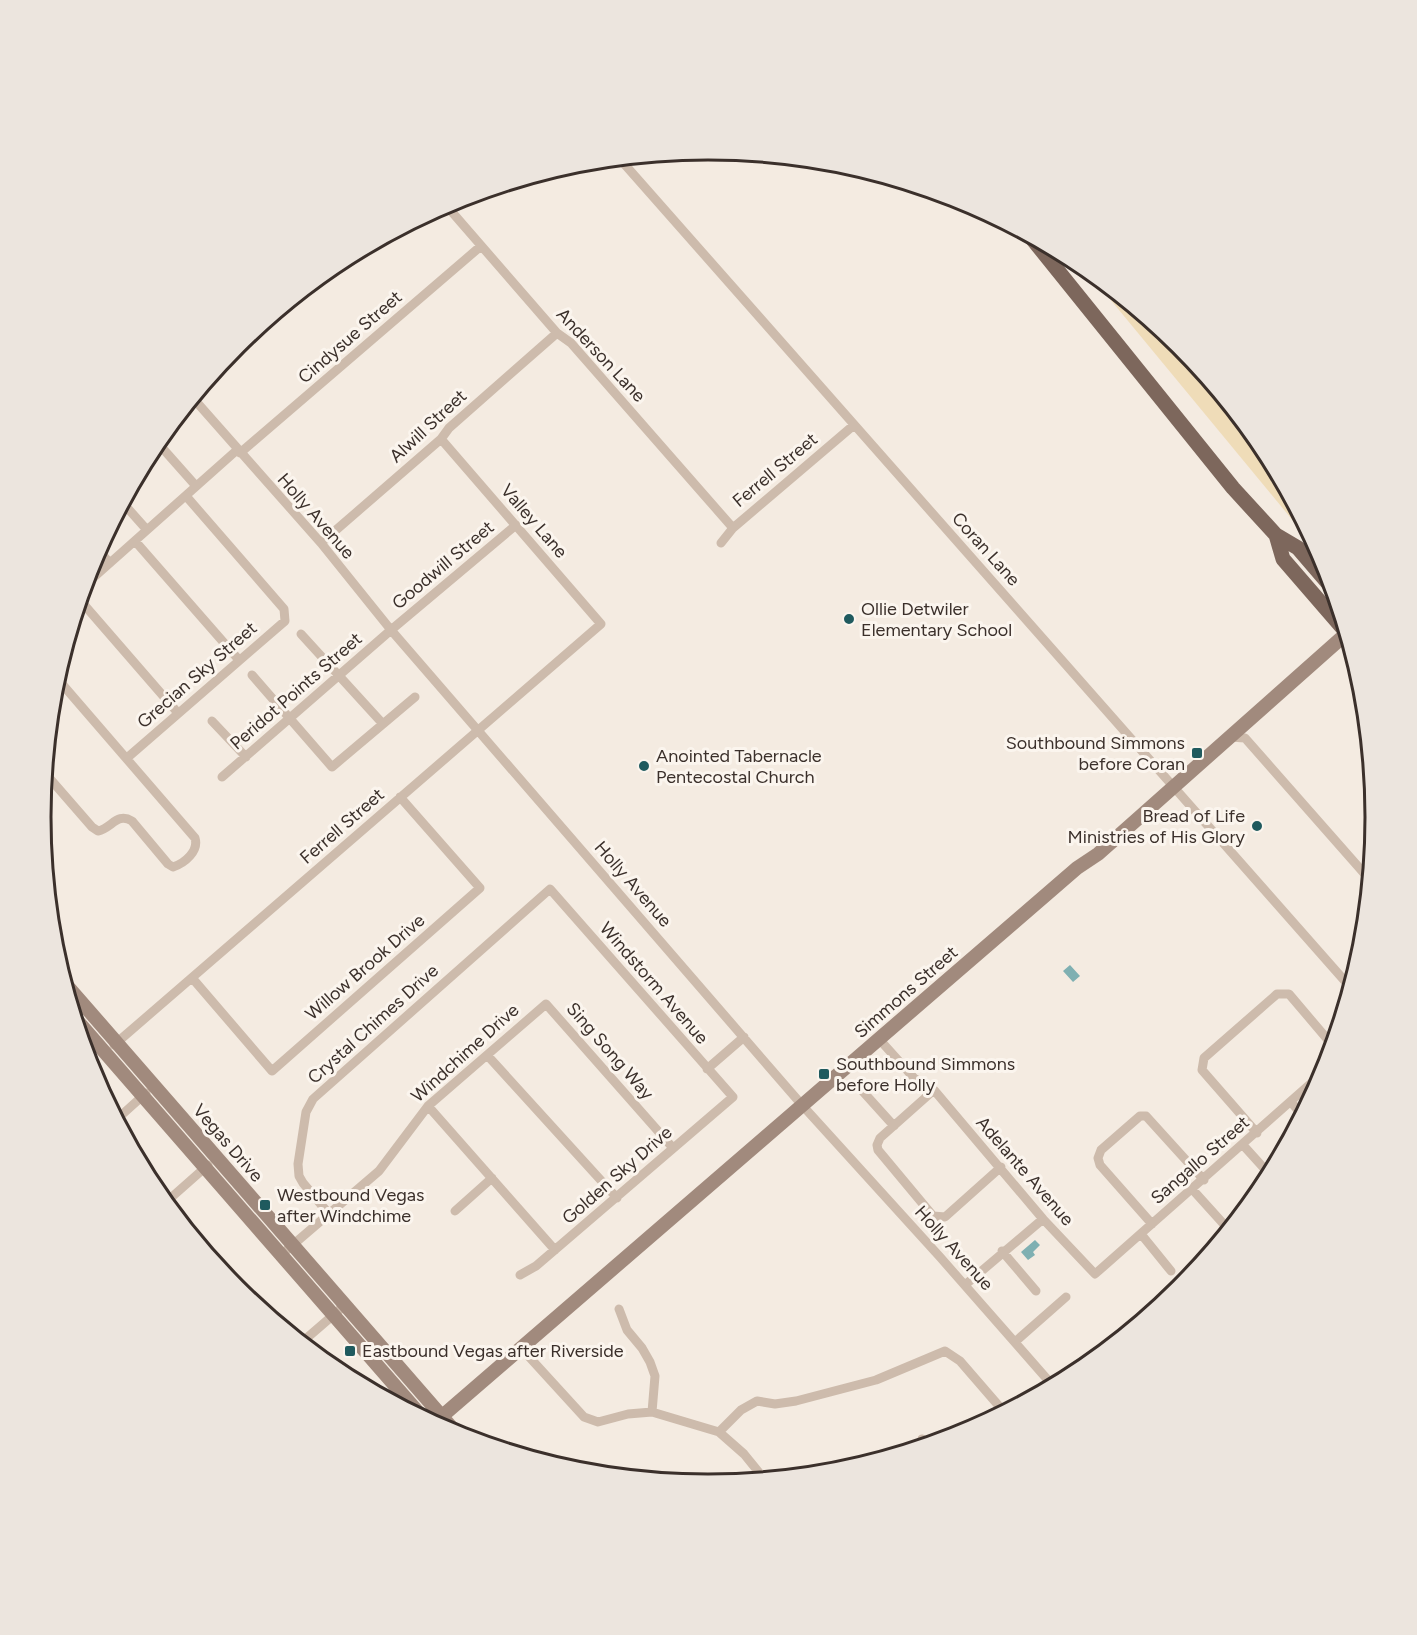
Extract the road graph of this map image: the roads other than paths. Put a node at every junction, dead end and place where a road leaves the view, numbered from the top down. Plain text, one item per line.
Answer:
1 (626, 166) edge
2 (452, 212) edge
3 (481, 246) junction
4 (1042, 251) edge
5 (557, 333) junction
6 (198, 404) edge
7 (854, 425) junction
8 (441, 439) junction
9 (164, 450) edge
10 (239, 451) junction
11 (196, 486) junction
12 (186, 496) junction
13 (128, 509) edge
14 (516, 525) junction
15 (733, 528) junction
16 (147, 530) junction
17 (1276, 535) junction
18 (135, 541) junction
19 (321, 543) junction
20 (721, 543) dead end
21 (105, 558) edge
22 (110, 563) junction
23 (1318, 571) edge
24 (98, 573) edge
25 (86, 607) edge
26 (1335, 619) edge
27 (601, 624) joint
28 (391, 630) junction
29 (301, 634) dead end
30 (1341, 638) edge
31 (239, 660) junction
32 (252, 675) dead end
33 (339, 676) junction
34 (64, 687) edge
35 (415, 697) dead end
36 (178, 713) junction
37 (290, 718) junction
38 (212, 721) dead end
39 (383, 724) junction
40 (479, 730) junction
41 (1230, 736) junction
42 (246, 757) junction
43 (127, 758) junction
44 (222, 777) dead end
45 (52, 781) edge
46 (1173, 786) junction
47 (400, 797) junction
48 (1364, 873) edge
49 (550, 890) joint
50 (193, 978) junction
51 (1345, 982) edge
52 (75, 995) edge
53 (546, 1004) joint
54 (87, 1032) edge
55 (744, 1037) junction
56 (879, 1039) junction
57 (1327, 1039) edge
58 (117, 1043) junction
59 (105, 1053) junction
60 (487, 1054) junction
61 (706, 1069) junction
62 (857, 1085) dead end
63 (154, 1086) junction
64 (1308, 1087) edge
65 (934, 1090) junction
66 (142, 1096) junction
67 (733, 1097) joint
68 (1291, 1102) junction
69 (802, 1105) junction
70 (428, 1106) junction
71 (1297, 1109) edge
72 (122, 1114) edge
73 (894, 1126) junction
74 (1257, 1133) junction
75 (1243, 1145) junction
76 (674, 1148) junction
77 (217, 1158) junction
78 (1000, 1167) junction
79 (205, 1168) junction
80 (1264, 1168) edge
81 (492, 1178) junction
82 (1204, 1180) junction
83 (1192, 1189) junction
84 (172, 1197) edge
85 (616, 1198) junction
86 (455, 1211) dead end
87 (329, 1214) junction
88 (1043, 1219) junction
89 (1152, 1224) junction
90 (1224, 1225) edge
91 (1141, 1234) junction
92 (293, 1245) junction
93 (555, 1250) junction
94 (1002, 1251) junction
95 (281, 1255) junction
96 (1171, 1270) dead end
97 (1095, 1274) joint
98 (520, 1275) dead end
99 (965, 1284) junction
100 (1036, 1291) dead end
101 (1066, 1297) dead end
102 (345, 1305) junction
103 (619, 1309) dead end
104 (333, 1316) junction
105 (307, 1338) edge
106 (1015, 1342) junction
107 (522, 1348) junction
108 (1048, 1380) edge
109 (392, 1393) edge
110 (1000, 1407) edge
111 (652, 1412) junction
112 (432, 1413) edge
113 (440, 1417) edge
114 (720, 1432) junction
115 (759, 1473) edge

1 - 7 street, Coran Lane
2 - 3 street, Anderson Lane
3 - 5 street, Anderson Lane
3 - 10 street, Cindysue Street
4 - 17 main road
5 - 8 street, Alwill Street
5 - 15 street, Anderson Lane
6 - 10 street, Holly Avenue
7 - 15 street, Ferrell Street
7 - 46 street, Coran Lane
8 - 14 street, Valley Lane
8 - 19 street, Alwill Street
9 - 11 street
10 - 11 street, Cindysue Street
10 - 19 street, Holly Avenue
11 - 12 street, Cindysue Street
12 - 16 street, Cindysue Street
12 - 31 street, Grecian Sky Street
13 - 16 street
14 - 27 street, Valley Lane
14 - 28 street, Goodwill Street
15 - 20 street, Ferrell Street
16 - 18 street, Cindysue Street
17 - 23 main road
17 - 26 main road
18 - 22 street, Cindysue Street
18 - 31 street
19 - 28 street, Holly Avenue
21 - 22 street
22 - 24 street, Cindysue Street
25 - 36 street
27 - 40 street, Ferrell Street
28 - 33 street, Peridot Points Street
28 - 40 street, Holly Avenue
29 - 33 street
30 - 41 main road, Simmons Street
31 - 36 street, Grecian Sky Street
32 - 37 street
33 - 37 street, Peridot Points Street
33 - 39 street
34 - 43 street
35 - 39 street
36 - 43 street, Grecian Sky Street
37 - 39 street
37 - 42 street, Peridot Points Street
38 - 42 street
40 - 47 street, Ferrell Street
40 - 55 street, Holly Avenue
41 - 46 main road, Simmons Street
41 - 48 street
42 - 44 street, Peridot Points Street
43 - 45 street
46 - 51 street, Coran Lane
46 - 56 main road, Simmons Street
47 - 50 street, Ferrell Street
47 - 50 street, Willow Brook Drive
49 - 61 street, Windstorm Avenue
49 - 87 street, Crystal Chimes Drive
50 - 58 street, Ferrell Street
52 - 58 main road, Vegas Drive
53 - 60 street, Windchime Drive
53 - 76 street, Sing Song Way
54 - 59 main road, Vegas Drive
55 - 61 street
55 - 69 street, Holly Avenue
56 - 65 street, Adelante Avenue
56 - 69 main road, Simmons Street
57 - 74 street
58 - 59 street, Ferrell Street
58 - 63 main road, Vegas Drive
59 - 66 main road, Vegas Drive
60 - 70 street, Windchime Drive
60 - 85 street
61 - 67 street, Windstorm Avenue
62 - 73 street
63 - 66 street
63 - 77 main road, Vegas Drive
64 - 68 street, Sangallo Street
65 - 73 street
65 - 78 street, Adelante Avenue
66 - 72 street
66 - 79 main road, Vegas Drive
67 - 76 street, Golden Sky Drive
68 - 71 street
68 - 74 street, Sangallo Street
69 - 99 street, Holly Avenue
69 - 107 main road, Simmons Street
70 - 81 street
70 - 87 street, Windchime Drive
73 - 78 street
74 - 75 street, Sangallo Street
75 - 80 street
75 - 82 street, Sangallo Street
76 - 85 street, Golden Sky Drive
77 - 79 street
77 - 92 main road, Vegas Drive
78 - 88 street, Adelante Avenue
79 - 84 street
79 - 95 main road, Vegas Drive
81 - 86 street
81 - 93 street
82 - 83 street, Sangallo Street
82 - 89 street
83 - 89 street, Sangallo Street
83 - 90 street
85 - 93 street, Golden Sky Drive
87 - 92 street, Windchime Drive
88 - 94 street
88 - 97 street, Adelante Avenue
89 - 91 street, Sangallo Street
91 - 96 street
91 - 97 street, Sangallo Street
92 - 95 street, Windchime Drive
92 - 102 main road, Vegas Drive
93 - 98 street, Golden Sky Drive
94 - 99 street
94 - 100 street
95 - 104 main road, Vegas Drive
99 - 106 street, Holly Avenue
101 - 106 street
102 - 104 street
102 - 112 main road, Vegas Drive
103 - 111 street
104 - 105 street
104 - 109 main road, Vegas Drive
106 - 108 street, Holly Avenue
107 - 111 street
107 - 113 main road, Simmons Street
110 - 114 street
111 - 114 street
114 - 115 street

